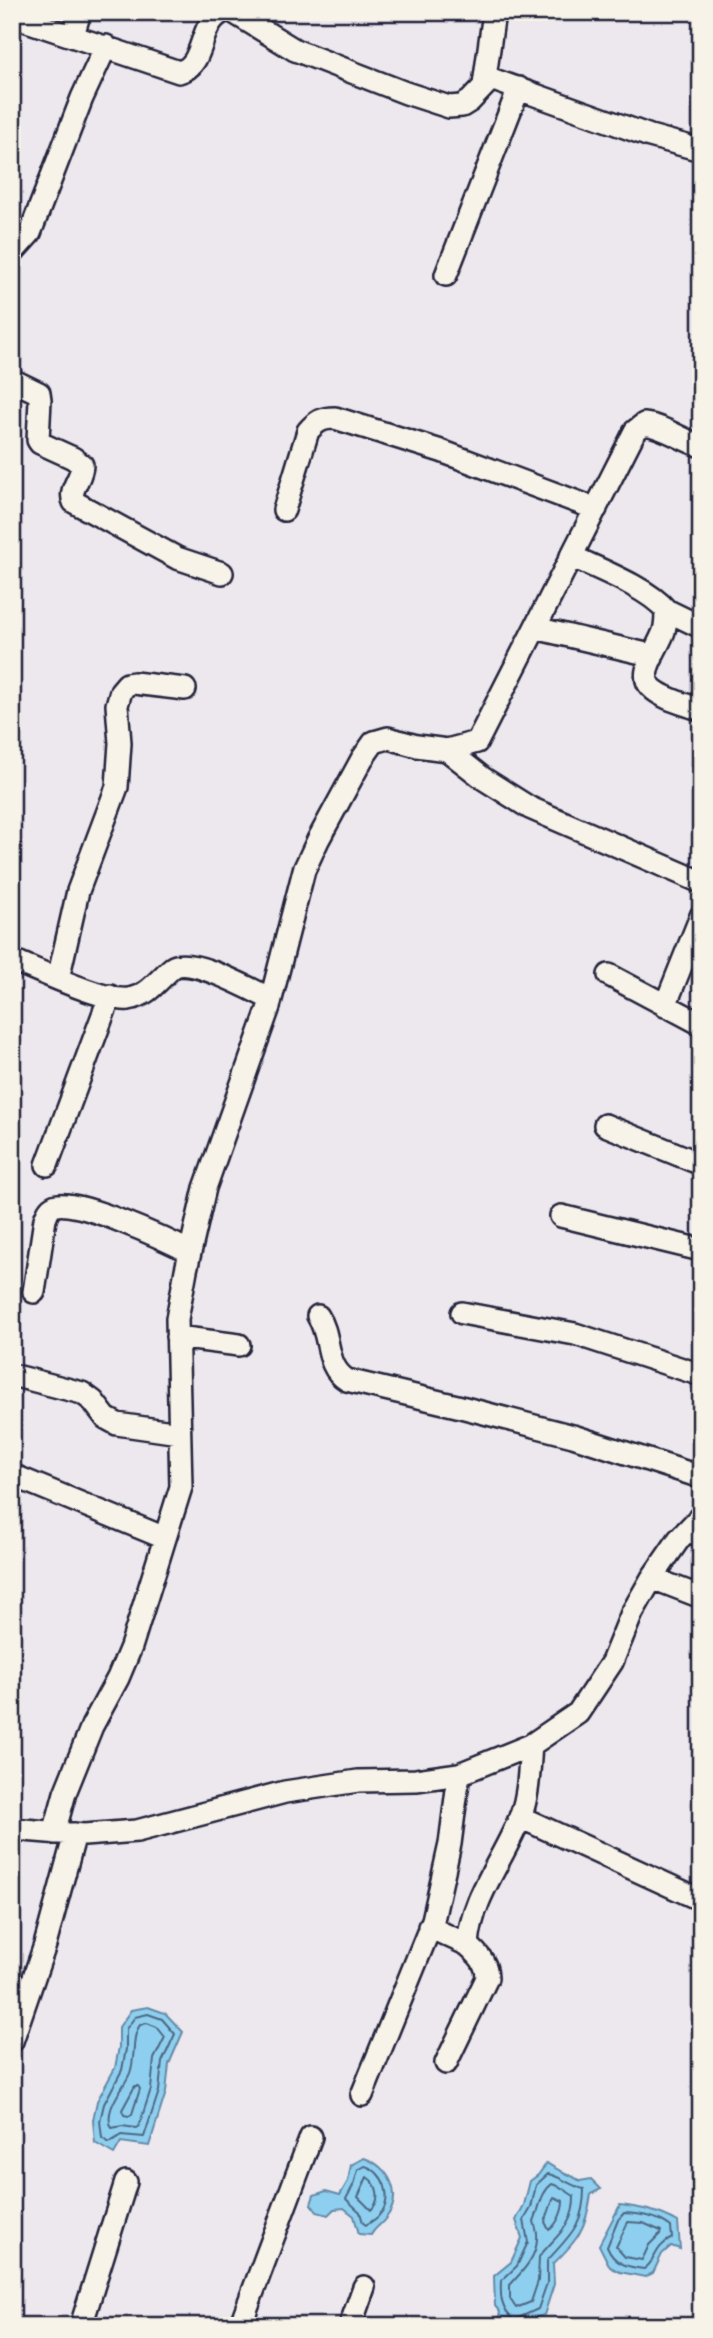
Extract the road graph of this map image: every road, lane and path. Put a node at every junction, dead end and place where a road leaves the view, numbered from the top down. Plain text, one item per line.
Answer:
1 (80, 12) edge
2 (223, 12) edge
3 (233, 12) edge
4 (494, 12) edge
5 (12, 16) edge
6 (73, 35) junction
7 (106, 46) junction
8 (484, 85) junction
9 (519, 88) junction
10 (701, 150) edge
11 (12, 253) edge
12 (446, 275) dead end
13 (12, 380) edge
14 (701, 446) edge
15 (596, 509) junction
16 (284, 510) dead end
17 (571, 556) junction
18 (222, 573) dead end
19 (666, 610) junction
20 (701, 627) edge
21 (536, 628) junction
22 (652, 658) junction
23 (185, 689) dead end
24 (701, 710) edge
25 (447, 750) junction
26 (701, 882) edge
27 (701, 916) edge
28 (12, 960) edge
29 (609, 975) dead end
30 (58, 979) junction
31 (110, 996) junction
32 (271, 999) junction
33 (665, 1006) junction
34 (701, 1024) edge
35 (605, 1125) dead end
36 (701, 1164) edge
37 (47, 1165) dead end
38 (561, 1216) dead end
39 (701, 1250) edge
40 (190, 1252) junction
41 (33, 1292) dead end
42 (462, 1312) dead end
43 (318, 1316) dead end
44 (177, 1338) junction
45 (239, 1345) dead end
46 (12, 1375) edge
47 (701, 1375) edge
48 (179, 1433) junction
49 (12, 1475) edge
50 (701, 1476) edge
51 (701, 1516) edge
52 (165, 1538) junction
53 (691, 1538) edge
54 (652, 1578) junction
55 (701, 1597) edge
56 (531, 1745) junction
57 (459, 1773) junction
58 (520, 1817) junction
59 (12, 1829) edge
60 (64, 1833) junction
61 (701, 1900) edge
62 (429, 1927) junction
63 (468, 1945) junction
64 (12, 2040) edge
65 (446, 2063) dead end
66 (362, 2095) dead end
67 (311, 2137) dead end
68 (126, 2182) dead end
69 (364, 2287) dead end
70 (81, 2326) edge
71 (240, 2326) edge
72 (350, 2326) edge

1 - 6 street
2 - 7 street
3 - 8 street
4 - 8 street
5 - 6 street
6 - 7 street
7 - 11 street
8 - 9 street
9 - 10 street
9 - 12 street
13 - 18 street
14 - 15 street
15 - 16 street
15 - 17 street
17 - 19 street
17 - 21 street
19 - 20 street
19 - 22 street
21 - 22 street
21 - 25 street
22 - 24 street
23 - 30 street
25 - 26 street
25 - 32 street
27 - 33 street
28 - 30 street
29 - 33 street
30 - 31 street
31 - 32 street
31 - 37 street
32 - 40 street
33 - 34 street
35 - 36 street
38 - 39 street
40 - 41 street
40 - 44 street
42 - 47 street
43 - 50 street
44 - 45 street
44 - 48 street
46 - 48 street
48 - 52 street
49 - 52 street
51 - 53 street
52 - 60 street
53 - 54 street
54 - 55 street
54 - 56 street
56 - 57 street
56 - 58 street
57 - 60 street
57 - 62 street
58 - 61 street
58 - 63 street
59 - 60 street
60 - 64 street
62 - 63 street
62 - 66 street
63 - 65 street
67 - 71 street
68 - 70 street
69 - 72 street

